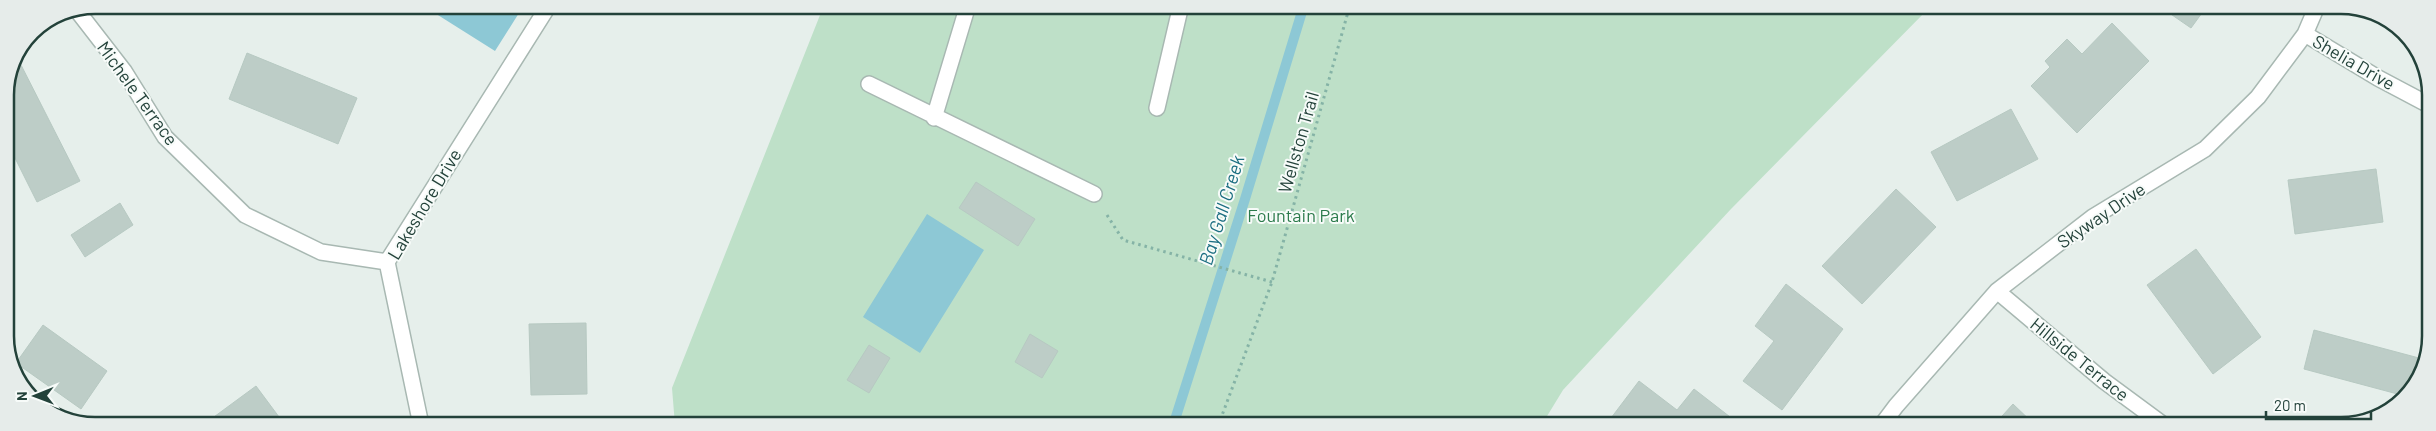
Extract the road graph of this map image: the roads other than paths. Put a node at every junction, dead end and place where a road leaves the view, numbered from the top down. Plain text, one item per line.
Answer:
1 (543, 14) edge
2 (965, 14) edge
3 (1180, 14) edge
4 (2314, 14) edge
5 (81, 15) edge
6 (2305, 34) junction
7 (869, 84) dead end
8 (2422, 100) edge
9 (1157, 108) dead end
10 (934, 118) junction
11 (1094, 194) dead end
12 (387, 262) junction
13 (1996, 291) junction
14 (419, 417) edge
15 (1888, 417) edge
16 (2152, 417) edge

1 - 12 street, Lakeshore Drive
2 - 10 street
3 - 9 street
4 - 6 street, Skyway Drive
5 - 12 street, Michele Terrace
6 - 8 street, Shelia Drive
6 - 13 street, Skyway Drive
7 - 10 street
10 - 11 street
12 - 14 street, Lakeshore Drive
13 - 15 street, Skyway Drive
13 - 16 street, Hillside Terrace

